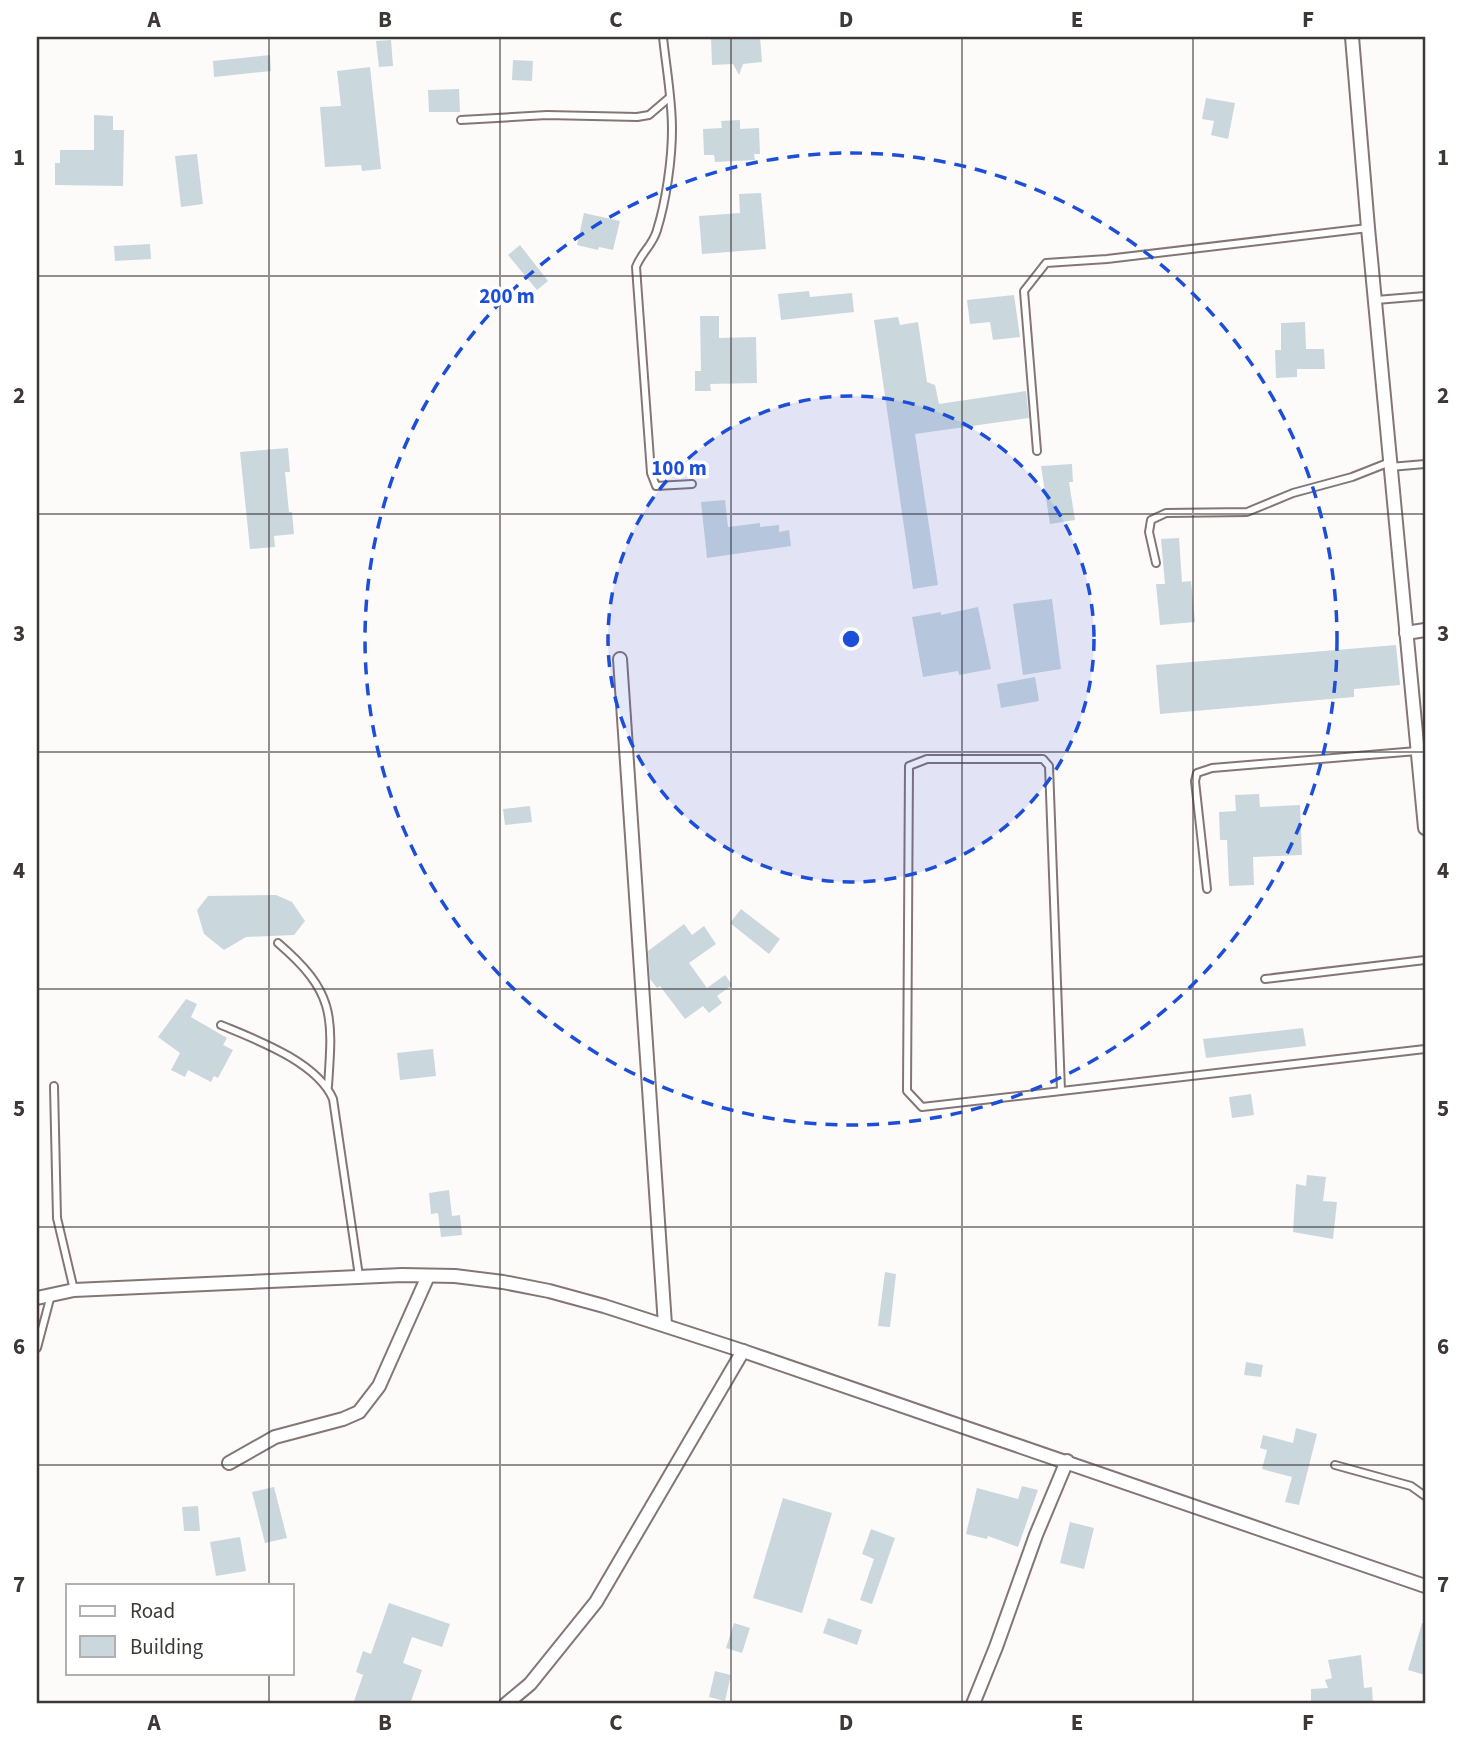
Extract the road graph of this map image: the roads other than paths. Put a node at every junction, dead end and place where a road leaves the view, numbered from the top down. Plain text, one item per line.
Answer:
1 (663, 37) edge
2 (1352, 37) edge
3 (670, 97) junction
4 (461, 120) dead end
5 (1368, 228) junction
6 (1425, 296) edge
7 (1376, 300) junction
8 (1037, 451) dead end
9 (1425, 464) edge
10 (1390, 465) junction
11 (692, 484) dead end
12 (1156, 563) dead end
13 (1425, 630) edge
14 (1406, 633) junction
15 (620, 659) dead end
16 (1417, 751) junction
17 (1425, 828) edge
18 (1207, 888) dead end
19 (278, 943) dead end
20 (1425, 960) edge
21 (1265, 979) dead end
22 (221, 1026) dead end
23 (1425, 1049) edge
24 (54, 1086) dead end
25 (328, 1086) junction
26 (1061, 1091) junction
27 (428, 1276) junction
28 (359, 1277) junction
29 (74, 1290) junction
30 (51, 1295) junction
31 (37, 1298) edge
32 (665, 1325) junction
33 (37, 1348) edge
34 (743, 1351) junction
35 (1067, 1461) junction
36 (229, 1463) dead end
37 (1335, 1465) dead end
38 (1425, 1496) edge
39 (1425, 1586) edge
40 (506, 1704) edge
41 (973, 1704) edge

1 - 3 lane
2 - 5 street
3 - 4 lane
3 - 11 lane
5 - 7 street
5 - 8 lane
6 - 7 lane
7 - 10 street
9 - 10 lane
10 - 12 lane
10 - 14 street
13 - 14 street
14 - 16 street
15 - 32 street
16 - 17 street
16 - 18 lane
19 - 25 lane
20 - 21 lane
22 - 25 lane
23 - 26 lane
24 - 29 lane
25 - 28 lane
26 - 26 lane
27 - 28 street
27 - 32 street
27 - 36 street
28 - 29 street
29 - 30 street
30 - 31 street
30 - 33 lane
32 - 34 street
34 - 35 street
34 - 40 street
35 - 39 street
35 - 41 street
37 - 38 lane

